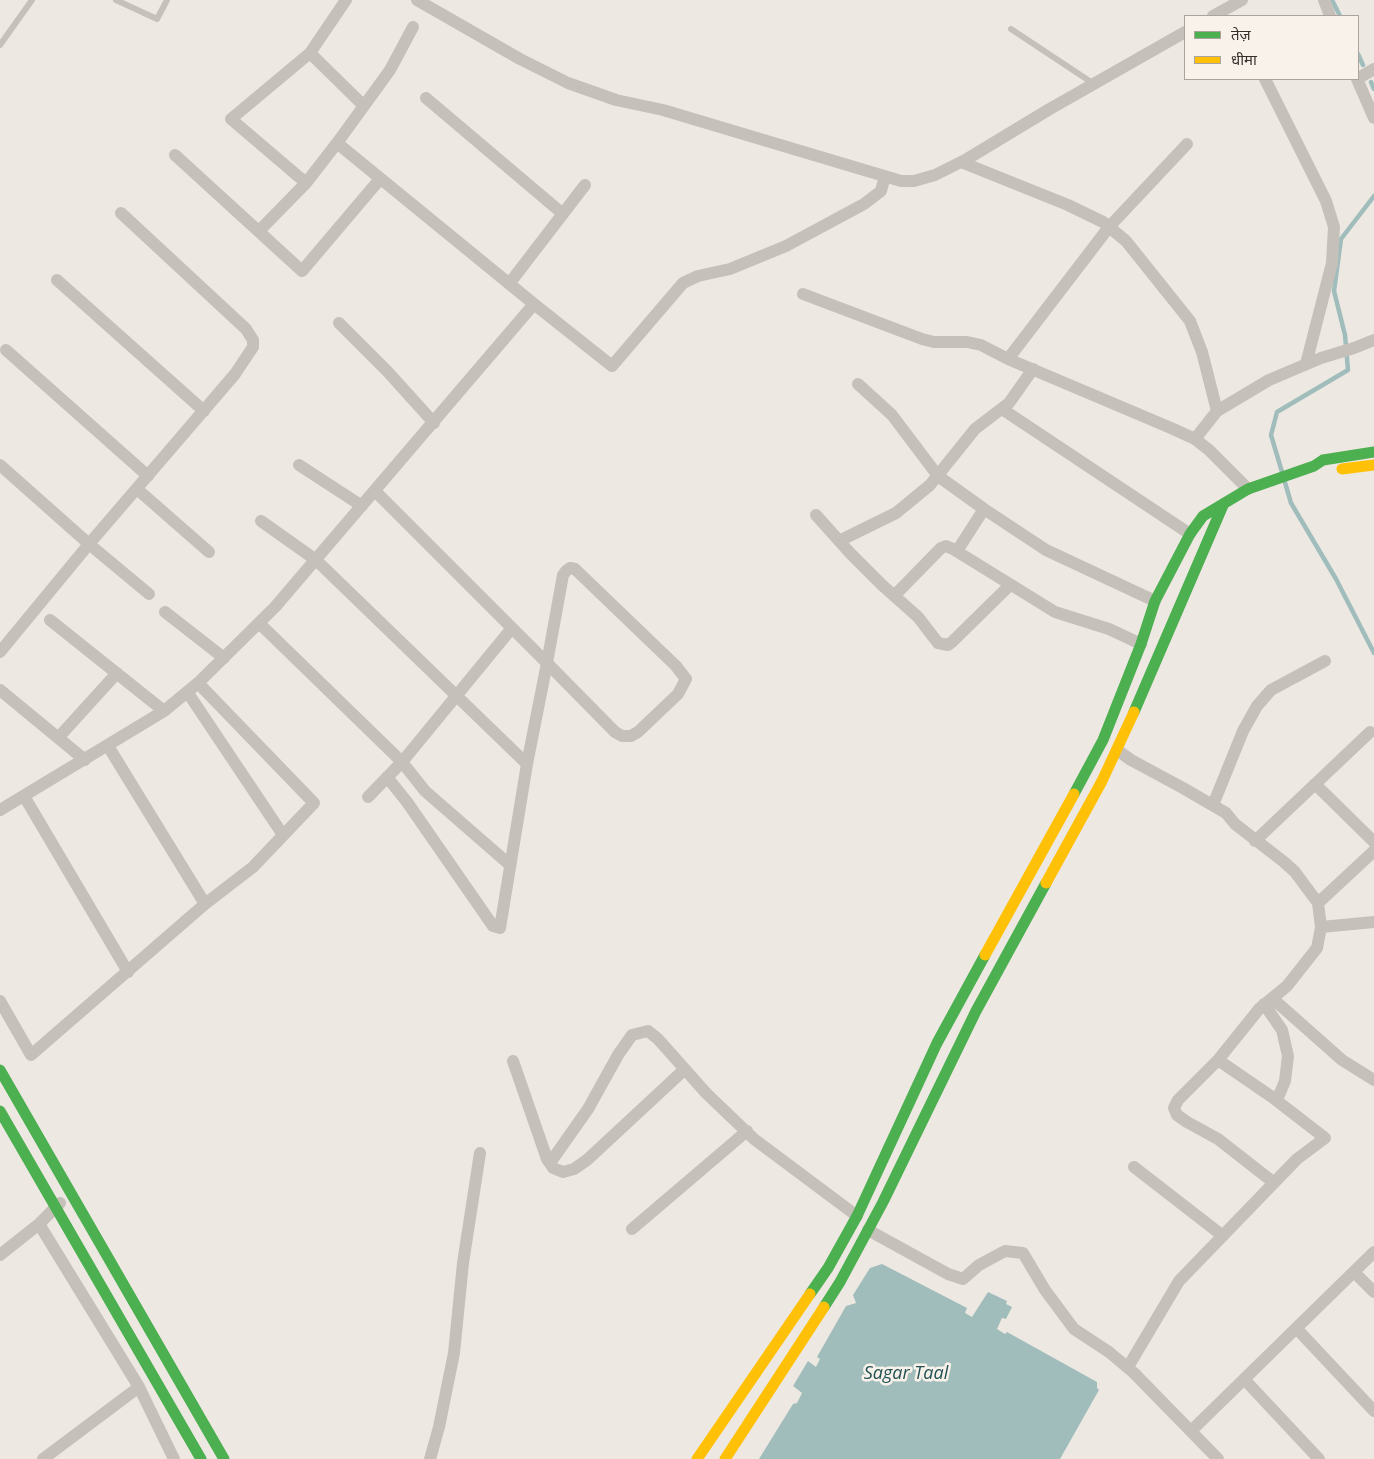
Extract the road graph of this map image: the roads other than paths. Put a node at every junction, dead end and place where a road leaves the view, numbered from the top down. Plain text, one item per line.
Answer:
1 (32, 0) edge
2 (116, 0) edge
3 (167, 0) edge
4 (346, 0) edge
5 (417, 0) edge
6 (1242, 0) edge
7 (1324, 0) edge
8 (1231, 12) edge
9 (1218, 15) edge
10 (1330, 15) edge
11 (413, 27) dead end
12 (1011, 29) dead end
13 (1184, 33) edge
14 (0, 45) edge
15 (310, 53) junction
16 (1374, 69) edge
17 (1359, 78) edge
18 (1266, 80) edge
19 (1357, 80) edge
20 (1094, 84) junction
21 (426, 98) dead end
22 (364, 106) junction
23 (1374, 118) edge
24 (337, 143) junction
25 (1187, 144) dead end
26 (175, 155) dead end
27 (961, 162) junction
28 (885, 176) junction
29 (380, 179) junction
30 (306, 183) junction
31 (586, 185) dead end
32 (122, 213) dead end
33 (564, 214) junction
34 (1109, 226) junction
35 (259, 231) junction
36 (57, 280) dead end
37 (509, 284) junction
38 (803, 294) dead end
39 (534, 304) junction
40 (339, 322) dead end
41 (1374, 340) edge
42 (6, 350) dead end
43 (1008, 359) junction
44 (1306, 364) junction
45 (1033, 369) junction
46 (858, 384) dead end
47 (1002, 409) junction
48 (204, 410) junction
49 (1217, 411) junction
50 (434, 423) junction
51 (1195, 439) junction
52 (1374, 452) edge
53 (0, 465) edge
54 (299, 465) dead end
55 (1374, 465) edge
56 (1314, 466) junction
57 (148, 476) junction
58 (938, 476) junction
59 (137, 489) junction
60 (1248, 489) junction
61 (375, 491) junction
62 (1224, 503) junction
63 (362, 506) junction
64 (984, 509) junction
65 (816, 515) dead end
66 (261, 521) dead end
67 (1190, 534) junction
68 (839, 541) junction
69 (89, 544) junction
70 (957, 551) junction
71 (209, 552) dead end
72 (316, 560) junction
73 (1010, 585) junction
74 (149, 594) dead end
75 (894, 596) junction
76 (1155, 601) junction
77 (165, 612) dead end
78 (50, 620) dead end
79 (259, 623) junction
80 (512, 628) junction
81 (1141, 644) junction
82 (0, 652) edge
83 (224, 658) junction
84 (1325, 661) dead end
85 (547, 663) junction
86 (117, 673) junction
87 (198, 684) junction
88 (0, 690) edge
89 (188, 693) junction
90 (456, 696) junction
91 (164, 711) junction
92 (1370, 732) dead end
93 (58, 738) junction
94 (108, 746) junction
95 (1117, 750) junction
96 (85, 760) junction
97 (402, 762) junction
98 (527, 764) junction
99 (387, 777) junction
100 (1315, 784) junction
101 (24, 796) junction
102 (368, 797) dead end
103 (1212, 805) junction
104 (0, 810) edge
105 (283, 835) junction
106 (1255, 841) junction
107 (1374, 842) edge
108 (1374, 851) edge
109 (510, 864) junction
110 (1318, 903) junction
111 (206, 904) junction
112 (1374, 922) edge
113 (1321, 928) junction
114 (128, 972) junction
115 (0, 1000) edge
116 (1268, 1001) junction
117 (1218, 1060) junction
118 (513, 1061) dead end
119 (686, 1069) junction
120 (0, 1070) edge
121 (1374, 1080) edge
122 (1277, 1100) junction
123 (0, 1111) edge
124 (747, 1131) junction
125 (480, 1153) dead end
126 (550, 1163) junction
127 (1134, 1167) dead end
128 (1273, 1182) junction
129 (71, 1193) junction
130 (56, 1208) junction
131 (857, 1216) junction
132 (39, 1224) junction
133 (632, 1229) dead end
134 (868, 1230) junction
135 (1222, 1236) junction
136 (1374, 1252) edge
137 (0, 1255) edge
138 (1354, 1272) junction
139 (1374, 1292) edge
140 (1297, 1329) junction
141 (1128, 1367) junction
142 (1244, 1379) junction
143 (139, 1387) junction
144 (1374, 1411) edge
145 (1191, 1432) junction
146 (43, 1459) edge
147 (174, 1459) edge
148 (201, 1459) edge
149 (224, 1459) edge
150 (430, 1459) edge
151 (697, 1459) edge
152 (725, 1459) edge
153 (1218, 1459) edge
154 (1319, 1459) edge

1 - 14 lane
2 - 3 lane
4 - 15 street
5 - 28 street
6 - 8 street
7 - 10 street
8 - 9 street
11 - 22 street
12 - 20 lane
13 - 20 street
15 - 22 street
15 - 30 street
16 - 17 street
18 - 44 street
19 - 23 street
20 - 27 street
21 - 33 street
22 - 24 street
24 - 29 street
24 - 30 street
25 - 34 street
26 - 35 street
27 - 28 street
27 - 34 street
28 - 39 street
29 - 35 street
29 - 37 street
30 - 35 street
31 - 33 street
32 - 48 street
33 - 37 street
34 - 43 street
34 - 49 street
36 - 48 street
37 - 39 street
38 - 43 street
39 - 50 street
40 - 50 street
41 - 44 street
42 - 57 street
43 - 45 street
44 - 49 street
45 - 47 street
45 - 51 street
46 - 58 street
47 - 58 street
47 - 67 street
48 - 57 street
49 - 51 street
50 - 61 street
51 - 60 street
52 - 56 street
53 - 69 street
54 - 63 street
55 - 56 street
56 - 60 street
57 - 59 street
58 - 64 street
58 - 68 street
59 - 69 street
59 - 71 street
60 - 62 street
61 - 63 street
61 - 80 street
62 - 67 street
62 - 95 street
63 - 72 street
64 - 70 street
64 - 76 street
65 - 68 street
66 - 72 street
67 - 76 street
68 - 75 street
69 - 74 street
69 - 82 street
70 - 73 street
70 - 75 street
72 - 79 street
72 - 90 street
73 - 75 street
73 - 81 street
76 - 81 street
77 - 83 street
78 - 86 street
79 - 83 street
79 - 97 street
80 - 85 street
80 - 90 street
81 - 131 street
83 - 87 street
84 - 103 street
85 - 85 street
85 - 98 street
86 - 91 street
86 - 93 street
87 - 89 street
87 - 105 street
88 - 93 street
89 - 91 street
89 - 105 street
90 - 97 street
90 - 98 street
91 - 94 street
92 - 100 street
93 - 96 street
94 - 96 street
94 - 111 street
95 - 103 street
95 - 134 street
96 - 101 street
97 - 99 street
97 - 109 street
98 - 109 street
99 - 102 street
99 - 109 street
100 - 106 street
100 - 107 street
101 - 104 street
101 - 114 street
103 - 106 street
105 - 111 street
106 - 110 street
108 - 110 street
110 - 113 street
111 - 114 street
112 - 113 street
113 - 116 street
114 - 115 street
116 - 117 street
116 - 121 street
116 - 122 street
117 - 122 street
117 - 128 street
118 - 126 street
119 - 124 street
119 - 126 street
119 - 126 street
120 - 129 street
122 - 128 street
123 - 130 street
124 - 131 street
124 - 133 street
125 - 150 street
127 - 135 street
128 - 135 street
129 - 130 street
129 - 149 street
130 - 132 street
130 - 148 street
131 - 151 street
132 - 137 street
132 - 143 street
134 - 141 street
134 - 152 street
135 - 141 street
136 - 138 street
138 - 139 street
138 - 140 street
140 - 142 street
140 - 144 street
141 - 145 street
142 - 145 street
142 - 154 street
143 - 146 street
143 - 147 street
145 - 153 street

